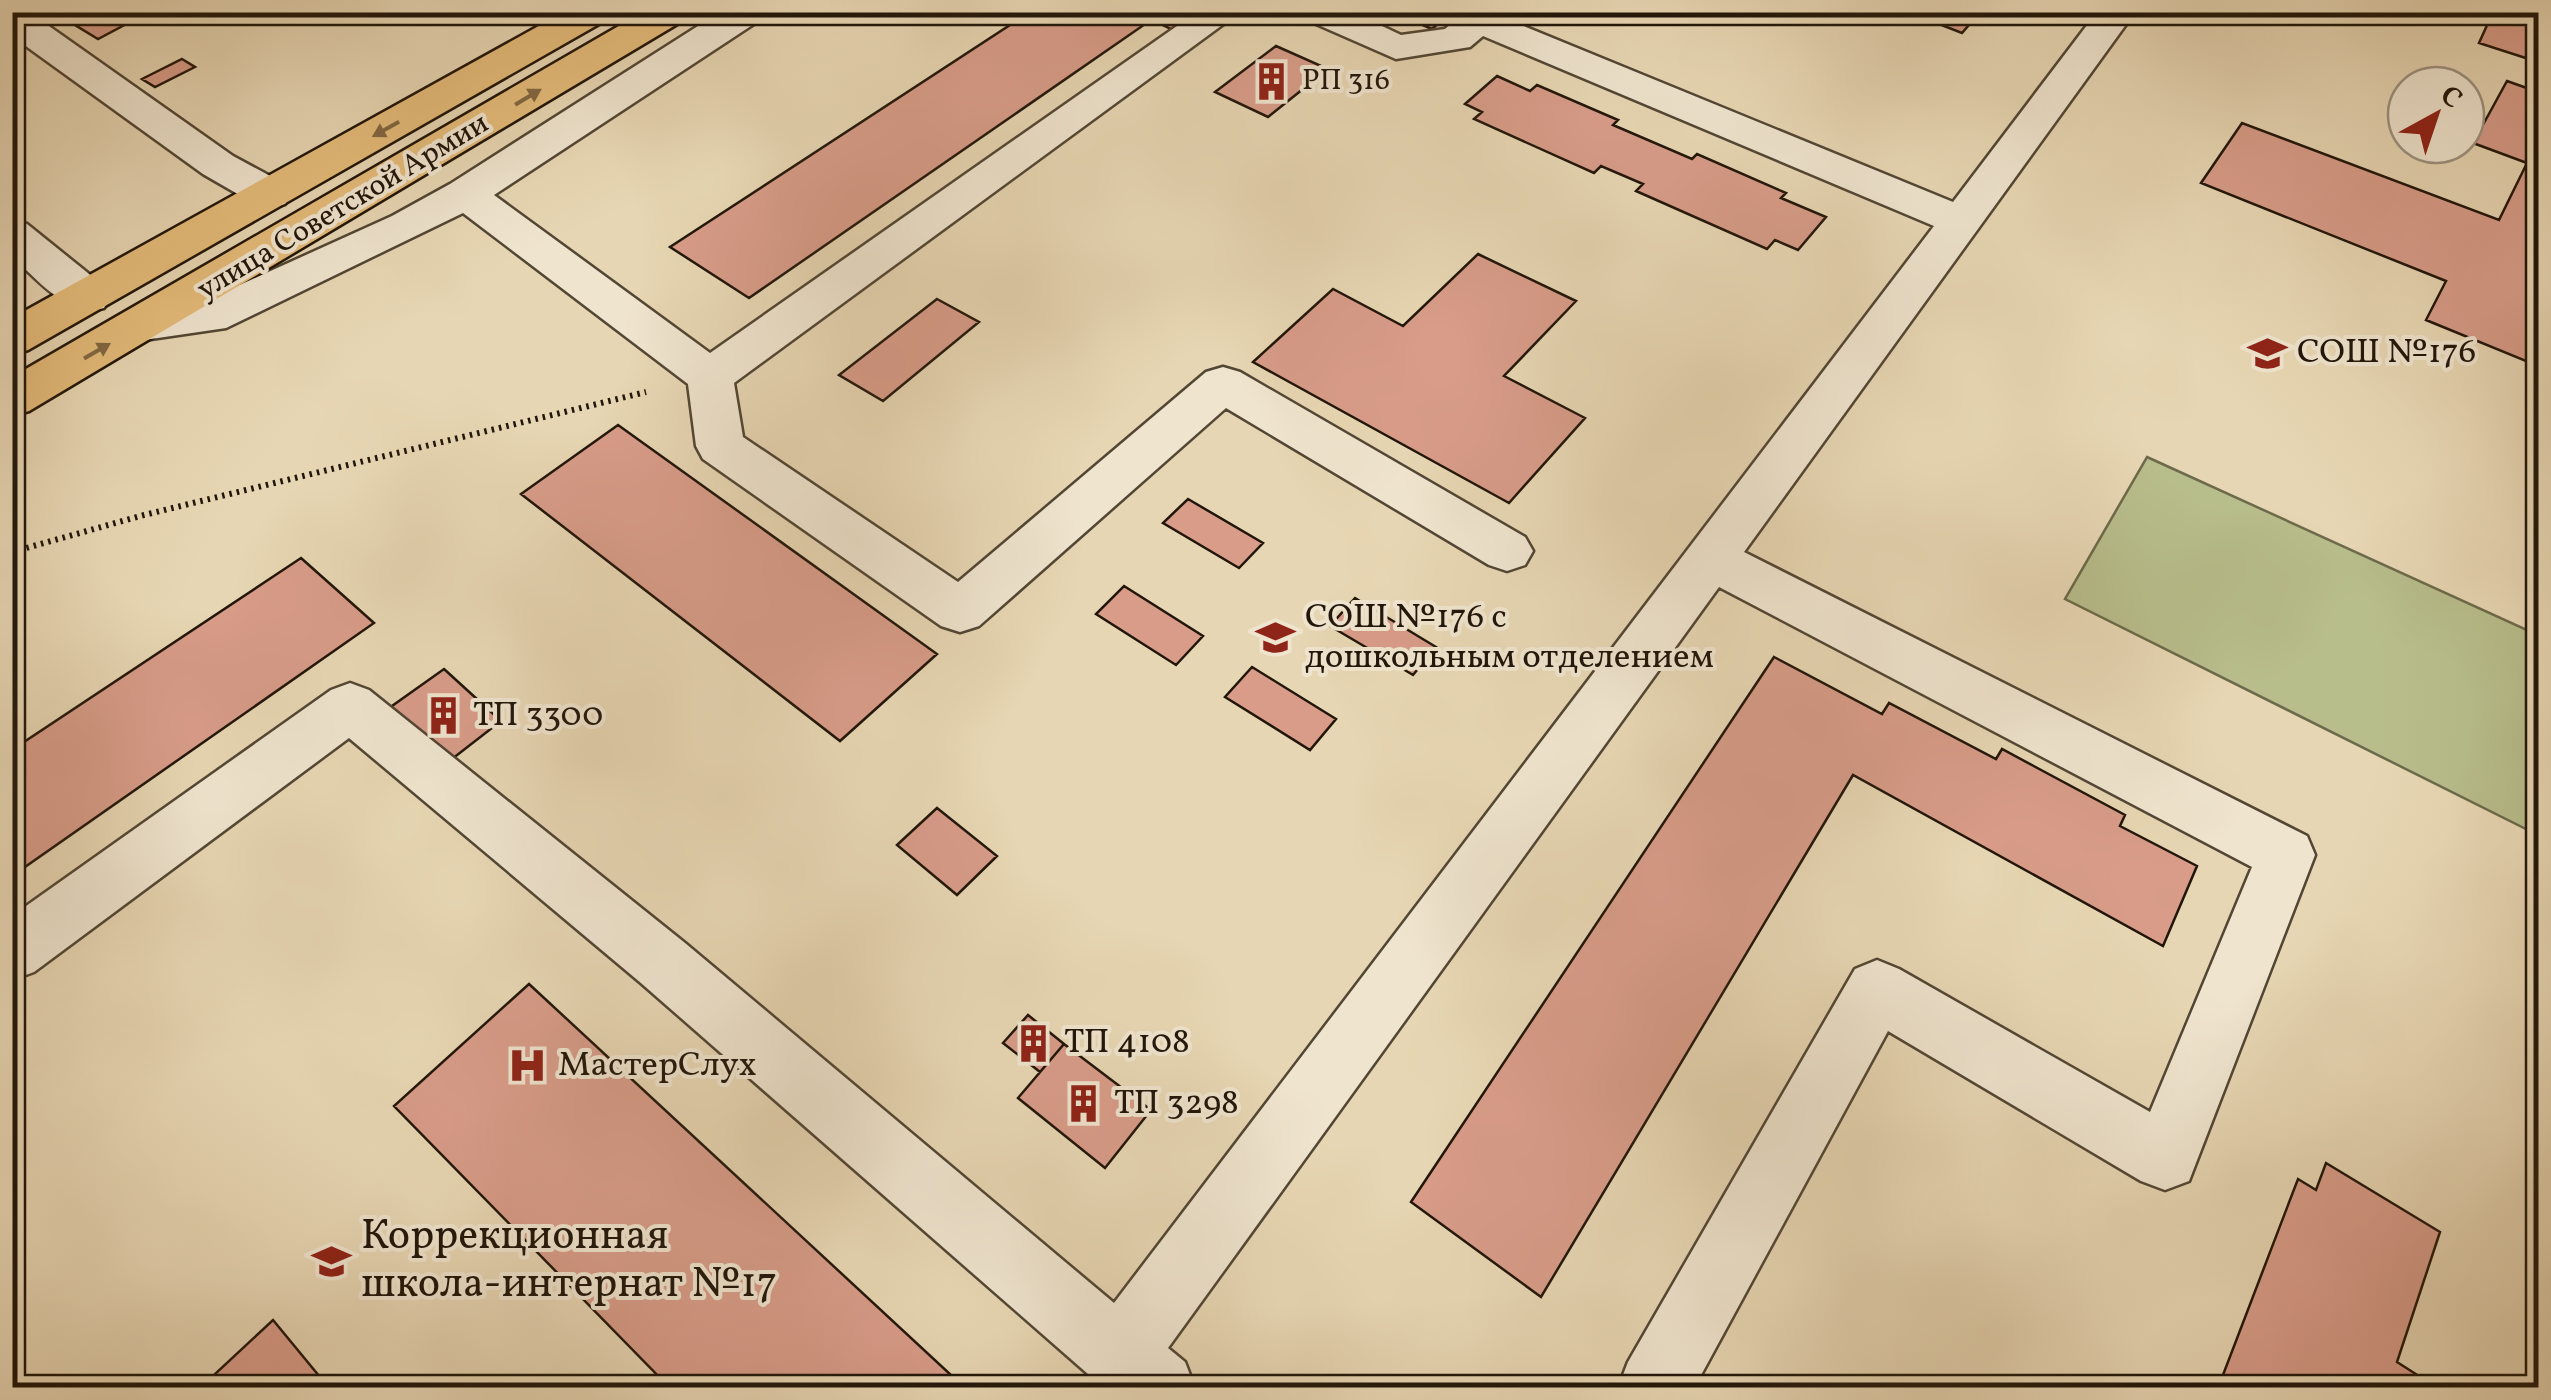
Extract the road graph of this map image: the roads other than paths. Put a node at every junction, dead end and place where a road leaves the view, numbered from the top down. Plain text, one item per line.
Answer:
1 (593, 12) edge
2 (671, 12) edge
3 (747, 12) edge
4 (1222, 12) edge
5 (1320, 12) edge
6 (2117, 12) edge
7 (1484, 17) edge
8 (12, 18) edge
9 (270, 194) junction
10 (465, 194) junction
11 (1961, 221) junction
12 (12, 234) edge
13 (88, 296) junction
14 (144, 324) junction
15 (12, 339) edge
16 (710, 377) junction
17 (12, 399) edge
18 (1508, 551) dead end
19 (1709, 558) junction
20 (12, 952) edge
21 (1140, 1370) edge
22 (1654, 1388) edge

1 -> 9 main road, улица Советской Армии
14 -> 2 main road, улица Советской Армии
3 - 10 street
4 - 16 street
5 - 7 street
6 - 11 street
7 - 11 street
8 - 9 street
9 - 13 main road, улица Советской Армии
10 - 14 street
10 - 16 street
11 - 19 street
12 - 13 street
13 - 15 main road, улица Советской Армии
17 -> 14 main road, улица Советской Армии
16 - 18 street
19 - 21 street
19 - 22 street
20 - 21 street

